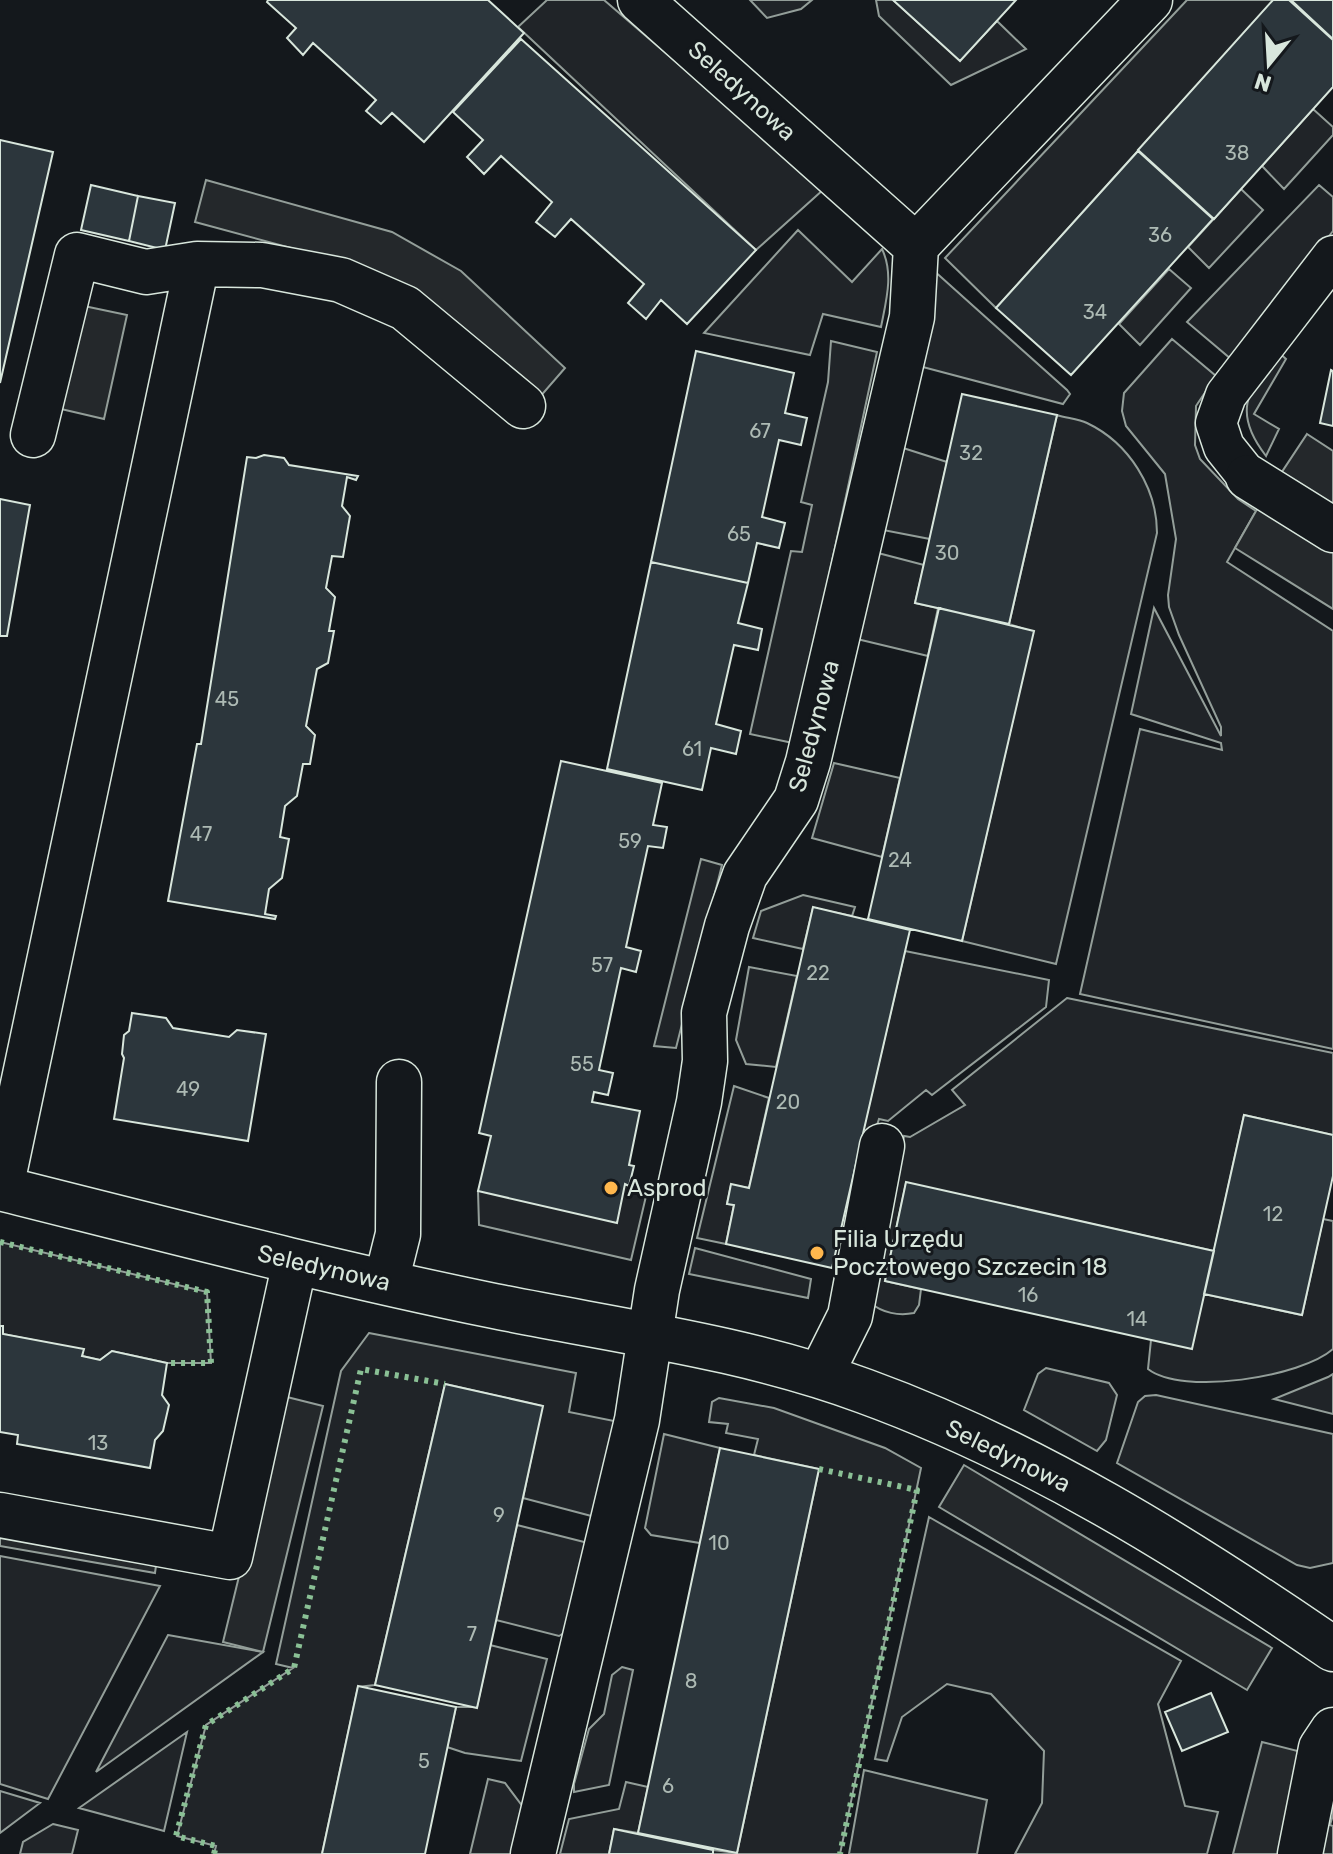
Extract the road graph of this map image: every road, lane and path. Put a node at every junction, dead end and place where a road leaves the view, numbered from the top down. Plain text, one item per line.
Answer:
1 (640, 0) edge
2 (1150, 0) edge
3 (916, 246) junction
4 (1333, 256) edge
5 (197, 264) junction
6 (523, 406) dead end
7 (33, 435) dead end
8 (1248, 477) joint
9 (1333, 530) edge
10 (399, 1082) dead end
11 (882, 1146) dead end
12 (0, 1188) edge
13 (295, 1262) junction
14 (386, 1282) junction
15 (650, 1334) junction
16 (820, 1376) junction
17 (0, 1515) edge
18 (1333, 1649) edge
19 (1333, 1730) edge
20 (533, 1854) edge
21 (1300, 1854) edge

1 - 3 street, Seledynowa
2 - 3 street
3 - 15 street, Seledynowa
4 - 8 street
5 - 6 street
5 - 7 street
5 - 12 street
8 - 9 street
10 - 14 street
11 - 16 street
12 - 13 street, Seledynowa
13 - 14 street, Seledynowa
13 - 17 street
14 - 15 street, Seledynowa
15 - 16 street, Seledynowa
15 - 20 street, Seledynowa
16 - 18 street, Seledynowa
19 - 21 street

